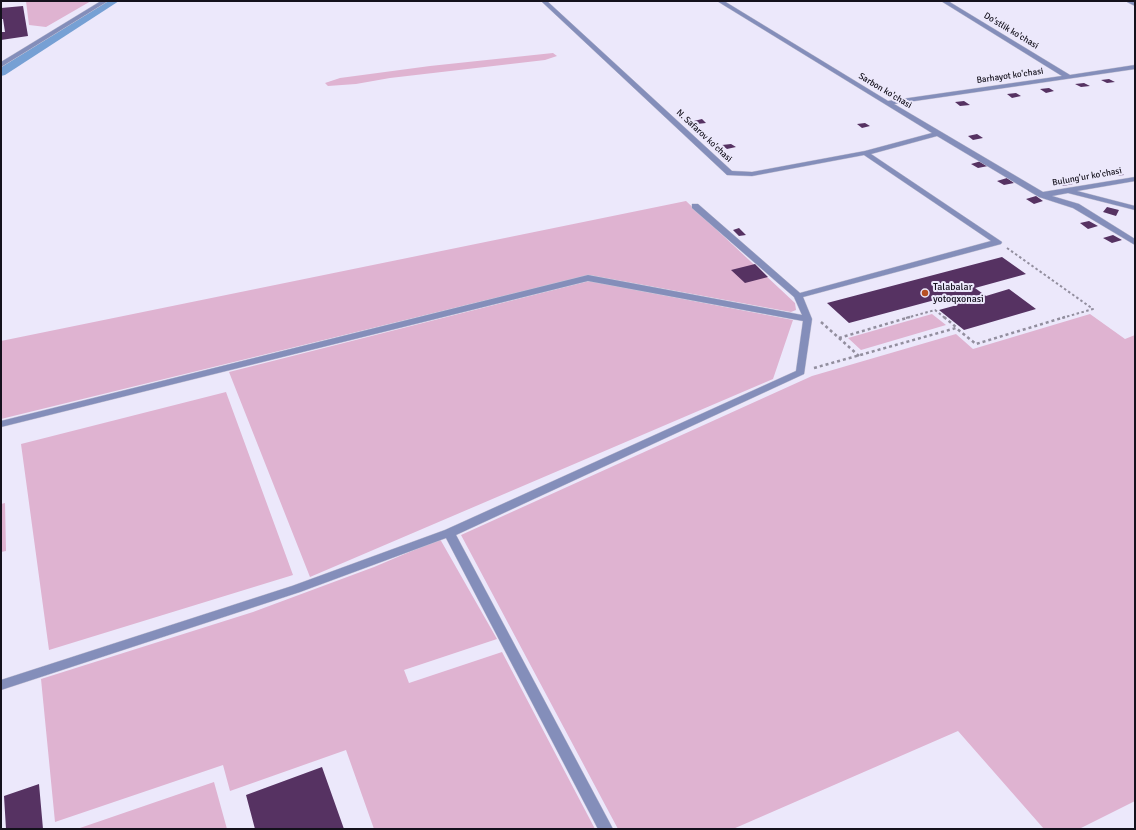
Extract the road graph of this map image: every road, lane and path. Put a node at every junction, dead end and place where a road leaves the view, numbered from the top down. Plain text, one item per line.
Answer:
1 (105, 1) edge
2 (544, 1) edge
3 (720, 1) edge
4 (944, 1) edge
5 (1129, 1) edge
6 (1135, 4) edge
7 (1, 65) edge
8 (1135, 67) edge
9 (1068, 77) junction
10 (887, 103) junction
11 (938, 134) junction
12 (865, 153) junction
13 (1135, 179) edge
14 (1066, 191) junction
15 (1042, 195) junction
16 (695, 206) dead end
17 (1135, 208) edge
18 (998, 242) junction
19 (1135, 242) edge
20 (798, 296) junction
21 (808, 319) junction
22 (956, 328) junction
23 (839, 338) junction
24 (858, 356) junction
25 (801, 372) junction
26 (1, 424) edge
27 (449, 533) junction
28 (1, 685) edge
29 (606, 829) edge

1 - 7 street
2 - 12 street, N. Safarov ko'chasi
3 - 10 street, Sarbon ko'chasi
4 - 9 street, Do'stlik ko'chasi
5 - 6 street
8 - 9 street, Barhayot ko'chasi
9 - 10 street, Barhayot ko'chasi
10 - 11 street, Sarbon ko'chasi
11 - 12 street, N. Safarov ko'chasi
11 - 15 street, Sarbon ko'chasi
12 - 18 street
13 - 14 street, Bulung'ur ko'chasi
14 - 15 street, Bulung'ur ko'chasi
14 - 17 street
15 - 19 street, Sarbon ko'chasi
16 - 20 street
18 - 20 street
18 - 22 path
20 - 21 street
21 - 23 path
21 - 25 street
21 - 26 street
22 - 23 path
22 - 24 path
23 - 24 path
24 - 25 path
25 - 27 street
27 - 28 street
27 - 29 street

